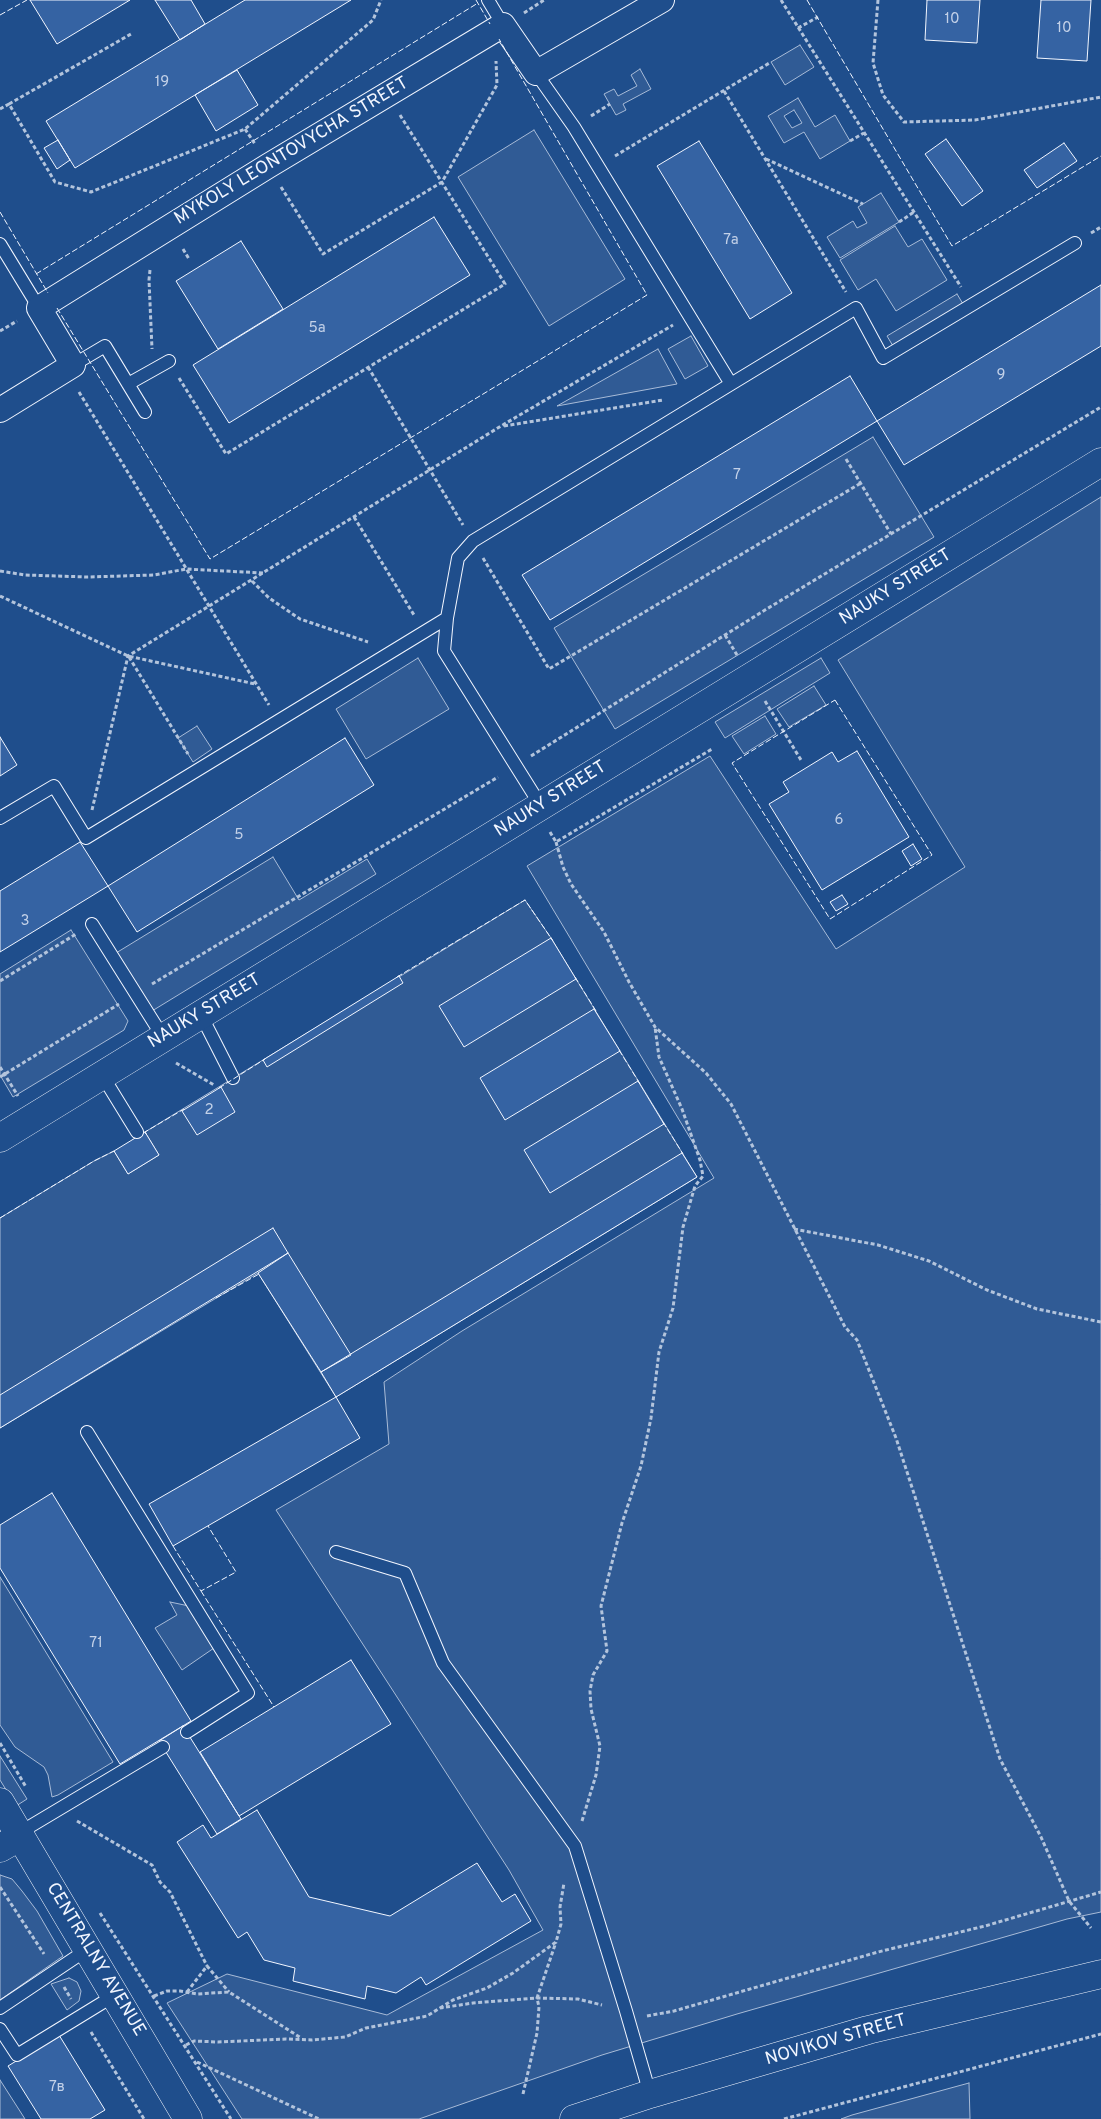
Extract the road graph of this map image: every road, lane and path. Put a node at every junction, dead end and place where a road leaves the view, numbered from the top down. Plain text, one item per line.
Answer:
1 (381, 0) edge
2 (488, 0) edge
3 (662, 0) edge
4 (781, 0) edge
5 (878, 0) edge
6 (818, 17) dead end
7 (499, 28) junction
8 (798, 28) junction
9 (131, 34) dead end
10 (771, 62) dead end
11 (536, 74) junction
12 (724, 91) junction
13 (388, 94) junction
14 (1101, 97) edge
15 (8, 104) junction
16 (0, 109) edge
17 (245, 129) junction
18 (864, 133) junction
19 (850, 141) dead end
20 (766, 158) junction
21 (268, 166) junction
22 (598, 166) junction
23 (442, 182) junction
24 (863, 204) dead end
25 (914, 212) junction
26 (898, 222) dead end
27 (155, 236) junction
28 (1075, 243) dead end
29 (0, 244) edge
30 (957, 280) dead end
31 (38, 308) junction
32 (856, 308) junction
33 (689, 315) junction
34 (169, 361) joint
35 (368, 367) junction
36 (69, 368) junction
37 (153, 370) junction
38 (128, 384) junction
39 (731, 384) junction
40 (664, 400) dead end
41 (1101, 407) edge
42 (0, 410) edge
43 (145, 412) dead end
44 (501, 426) junction
45 (846, 459) dead end
46 (1101, 462) edge
47 (431, 470) junction
48 (861, 483) junction
49 (354, 517) junction
50 (891, 534) junction
51 (473, 542) junction
52 (186, 569) junction
53 (0, 571) edge
54 (264, 573) junction
55 (252, 580) junction
56 (0, 596) edge
57 (209, 607) junction
58 (447, 618) junction
59 (424, 631) junction
60 (390, 652) junction
61 (128, 656) junction
62 (256, 684) junction
63 (278, 721) junction
64 (712, 749) dead end
65 (516, 766) junction
66 (197, 770) junction
67 (0, 818) edge
68 (544, 818) junction
69 (86, 838) junction
70 (556, 842) junction
71 (92, 924) joint
72 (0, 981) edge
73 (136, 994) junction
74 (201, 1015) junction
75 (655, 1027) junction
76 (155, 1042) junction
77 (0, 1067) edge
78 (4, 1074) junction
79 (102, 1075) junction
80 (232, 1076) joint
81 (0, 1077) edge
82 (32, 1118) junction
83 (137, 1132) dead end
84 (0, 1138) edge
85 (794, 1229) junction
86 (1101, 1322) edge
87 (87, 1432) dead end
88 (336, 1552) dead end
89 (187, 1732) dead end
90 (0, 1743) edge
91 (163, 1747) dead end
92 (0, 1802) edge
93 (59, 1810) junction
94 (44, 1819) junction
95 (13, 1839) edge
96 (575, 1846) junction
97 (1101, 1892) edge
98 (1069, 1901) junction
99 (98, 1909) dead end
100 (1091, 1928) dead end
101 (556, 1942) junction
102 (88, 1948) junction
103 (207, 1966) junction
104 (1101, 1974) edge
105 (187, 1992) junction
106 (228, 1992) junction
107 (115, 1995) junction
108 (154, 1996) junction
109 (537, 1998) junction
110 (0, 2008) edge
111 (440, 2008) junction
112 (626, 2011) junction
113 (0, 2029) edge
114 (90, 2032) dead end
115 (1101, 2034) edge
116 (303, 2040) junction
117 (186, 2045) junction
118 (196, 2062) junction
119 (523, 2094) dead end
120 (650, 2094) junction
121 (144, 2119) edge
122 (188, 2119) edge
123 (231, 2119) edge
124 (319, 2119) edge
125 (574, 2119) edge
126 (784, 2119) edge

1 - 17 path
2 - 7 lane
3 - 11 street
4 - 8 path
5 - 14 path
6 - 8 path
7 - 11 street
7 - 13 street, MYKOLY LEONTOVYCHA STREET
7 - 23 path
8 - 18 path
9 - 15 path
10 - 12 path
11 - 22 lane
12 - 20 path
12 - 22 path
13 - 21 street, MYKOLY LEONTOVYCHA STREET
13 - 23 path
15 - 16 path
15 - 17 path
17 - 21 path
18 - 19 path
18 - 25 path
20 - 24 path
20 - 32 path
21 - 23 path
21 - 27 street, MYKOLY LEONTOVYCHA STREET
22 - 33 lane
23 - 35 path
25 - 26 path
25 - 30 path
27 - 31 street, MYKOLY LEONTOVYCHA STREET
27 - 37 path
28 - 32 lane
29 - 31 lane
31 - 36 street
32 - 39 lane
33 - 39 lane
33 - 44 path
34 - 35 path
34 - 37 lane
35 - 47 path
36 - 38 lane
36 - 42 street
36 - 52 path
37 - 38 lane
38 - 43 lane
39 - 51 lane
40 - 44 path
41 - 50 path
44 - 47 path
45 - 48 path
46 - 68 street, NAUKY STREET
47 - 49 path
47 - 51 path
48 - 50 path
48 - 51 path
49 - 54 path
49 - 59 path
50 - 65 path
51 - 58 lane
52 - 53 path
52 - 54 path
52 - 57 path
54 - 55 path
55 - 57 path
55 - 60 path
56 - 61 path
57 - 61 path
57 - 62 path
58 - 59 lane
58 - 65 lane
59 - 60 lane
60 - 63 lane
61 - 62 path
61 - 66 path
61 - 69 path
62 - 63 path
63 - 66 lane
64 - 70 path
65 - 68 lane
65 - 73 path
66 - 69 lane
67 - 69 lane
68 - 70 path
68 - 74 street, NAUKY STREET
70 - 75 path
71 - 72 path
71 - 73 lane
73 - 76 lane
73 - 78 path
74 - 76 street, NAUKY STREET
74 - 80 lane
75 - 85 path
75 - 96 path
76 - 79 street, NAUKY STREET
76 - 80 path
77 - 78 path
78 - 81 path
78 - 82 path
79 - 82 street, NAUKY STREET
79 - 83 lane
82 - 84 street, NAUKY STREET
85 - 86 path
85 - 98 path
87 - 89 lane
88 - 96 lane
90 - 94 path
91 - 93 lane
92 - 95 street, CENTRALNY AVENUE
93 - 94 lane
93 - 103 path
94 - 95 lane
95 - 102 street, CENTRALNY AVENUE
96 - 101 path
96 - 112 lane
97 - 98 path
98 - 100 path
98 - 112 path
99 - 108 path
101 - 109 path
101 - 111 path
102 - 107 street, CENTRALNY AVENUE
102 - 110 lane
103 - 105 path
103 - 106 path
104 - 120 street, NOVIKOV STREET
105 - 106 path
105 - 108 path
106 - 116 path
107 - 113 lane
107 - 122 street, CENTRALNY AVENUE
108 - 117 path
109 - 111 path
109 - 112 path
109 - 119 path
111 - 116 path
112 - 120 lane
114 - 121 path
115 - 126 path
116 - 117 path
117 - 118 path
118 - 123 path
118 - 124 path
120 - 125 street, NOVIKOV STREET

